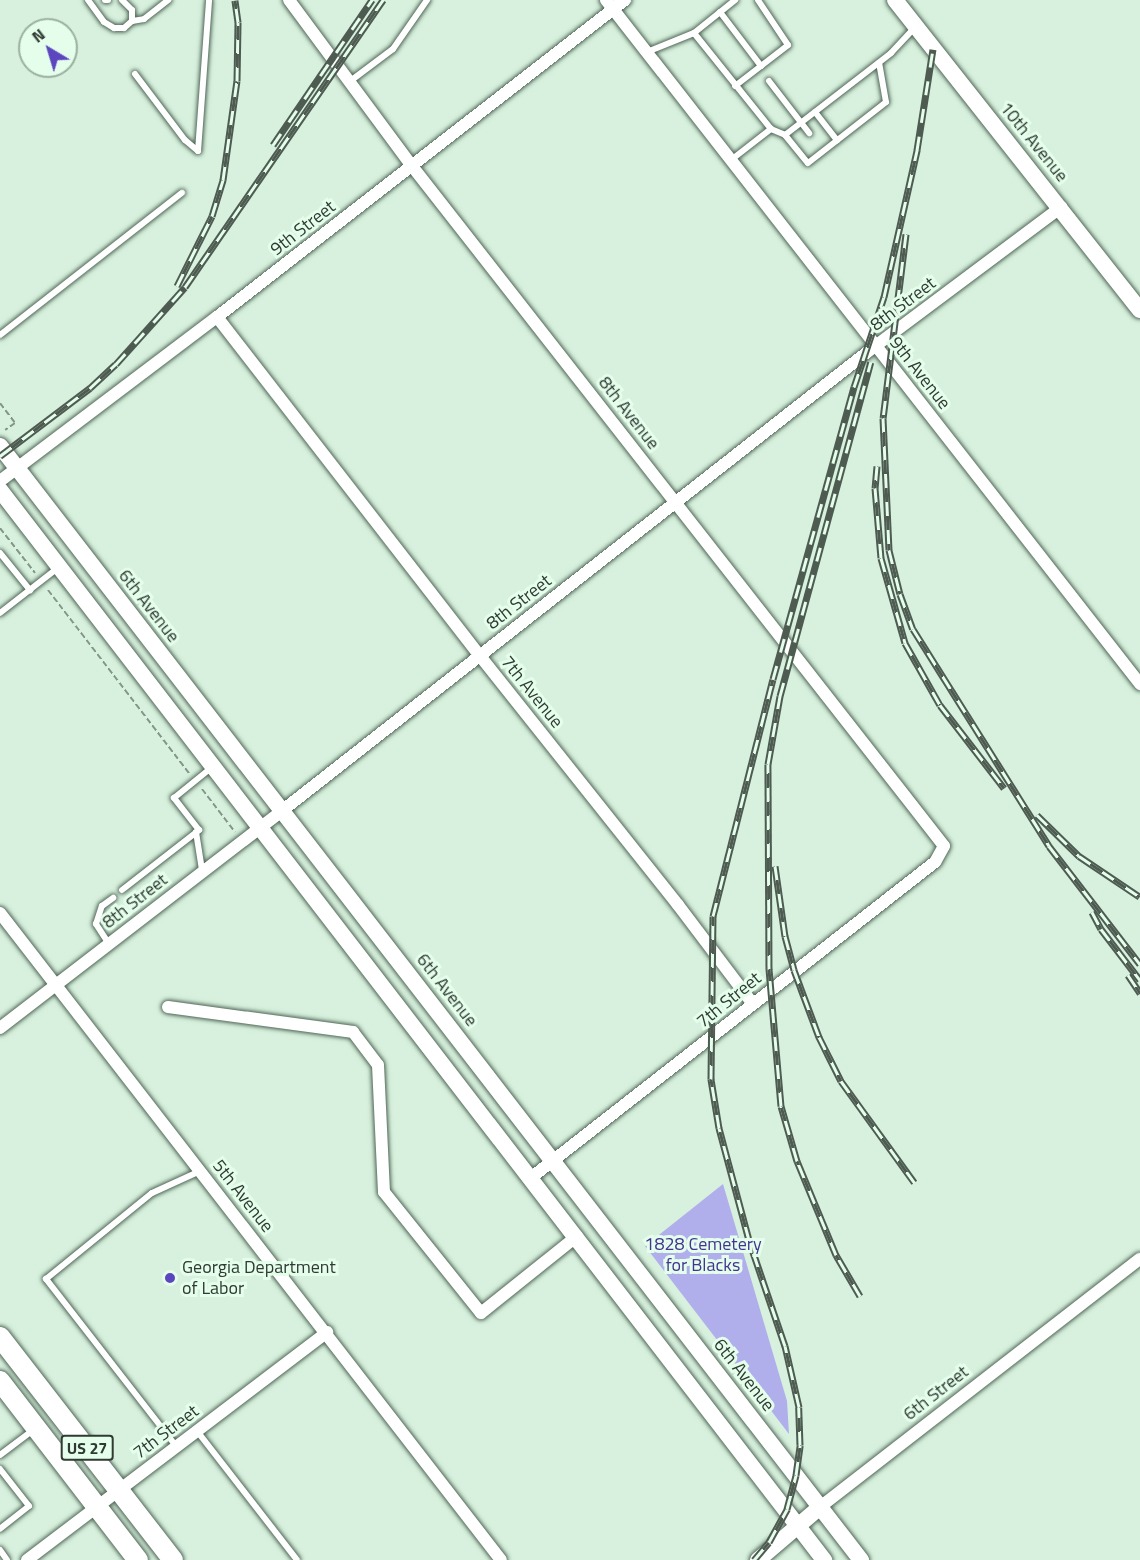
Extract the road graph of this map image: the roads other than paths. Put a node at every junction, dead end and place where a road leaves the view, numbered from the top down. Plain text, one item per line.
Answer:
1 (88, 0) edge
2 (122, 0) edge
3 (168, 0) edge
4 (209, 0) edge
5 (289, 0) edge
6 (427, 0) edge
7 (625, 0) edge
8 (735, 0) edge
9 (758, 0) edge
10 (895, 0) edge
11 (609, 5) edge
12 (720, 12) junction
13 (132, 21) junction
14 (915, 26) junction
15 (694, 33) junction
16 (646, 52) junction
17 (879, 63) junction
18 (761, 68) junction
19 (135, 74) dead end
20 (769, 81) dead end
21 (348, 82) junction
22 (735, 86) junction
23 (815, 112) junction
24 (801, 122) junction
25 (771, 129) junction
26 (809, 133) dead end
27 (785, 135) junction
28 (837, 140) junction
29 (818, 144) dead end
30 (823, 151) junction
31 (731, 161) junction
32 (412, 166) junction
33 (182, 193) dead end
34 (1061, 207) junction
35 (1140, 310) edge
36 (217, 317) junction
37 (0, 335) edge
38 (876, 346) junction
39 (0, 446) edge
40 (18, 469) junction
41 (0, 481) edge
42 (0, 490) edge
43 (677, 502) junction
44 (0, 553) edge
45 (59, 567) junction
46 (30, 590) junction
47 (0, 603) edge
48 (2, 611) edge
49 (480, 656) junction
50 (1140, 684) edge
51 (214, 765) junction
52 (283, 810) junction
53 (261, 827) junction
54 (196, 832) junction
55 (944, 846) joint
56 (202, 872) junction
57 (122, 890) dead end
58 (112, 898) dead end
59 (0, 913) edge
60 (109, 944) junction
61 (56, 986) junction
62 (753, 1004) junction
63 (168, 1007) dead end
64 (0, 1028) edge
65 (555, 1160) junction
66 (200, 1171) junction
67 (532, 1177) junction
68 (577, 1236) junction
69 (1140, 1259) edge
70 (327, 1332) junction
71 (0, 1337) edge
72 (0, 1381) edge
73 (36, 1428) junction
74 (197, 1431) junction
75 (177, 1447) junction
76 (0, 1455) edge
77 (0, 1469) edge
78 (120, 1490) junction
79 (97, 1507) junction
80 (820, 1507) junction
81 (798, 1525) junction
82 (0, 1529) edge
83 (0, 1550) edge
84 (7, 1560) edge
85 (27, 1560) edge
86 (138, 1560) edge
87 (173, 1560) edge
88 (297, 1560) edge
89 (501, 1560) edge
90 (758, 1560) edge
91 (825, 1560) edge
92 (861, 1560) edge

1 - 13 lane
2 - 13 lane
3 - 13 lane
4 - 19 lane
5 - 21 street, 8th Avenue
6 - 21 lane
7 - 11 street, 9th Street
8 - 12 lane
9 - 18 lane
10 - 14 main road, 10th Avenue
11 - 16 street, 9th Avenue
11 - 32 street, 9th Street
12 - 15 lane
12 - 18 lane
14 - 17 lane
14 - 34 main road, 10th Avenue
15 - 16 lane
15 - 22 lane
16 - 31 street, 9th Avenue
17 - 23 lane
17 - 28 lane
18 - 22 lane
20 - 24 lane
21 - 32 street, 8th Avenue
22 - 25 lane
23 - 24 lane
23 - 28 lane
24 - 26 lane
24 - 27 lane
25 - 27 lane
25 - 31 lane
27 - 30 lane
28 - 30 lane
29 - 30 lane
31 - 38 street, 9th Avenue
32 - 36 street, 9th Street
32 - 43 street, 8th Avenue
33 - 37 lane
34 - 35 main road, 10th Avenue
34 - 38 street, 8th Street
36 - 40 street, 9th Street
36 - 49 street, 7th Avenue
38 - 43 street, 8th Street
38 - 50 street, 9th Avenue
39 - 40 main road, 6th Avenue
40 - 41 street, 9th Street
40 - 52 main road, 6th Avenue
42 - 45 main road
43 - 49 street, 8th Street
43 - 55 street, 8th Avenue
44 - 46 lane
45 - 46 lane
45 - 51 main road
46 - 48 lane
47 - 48 lane
49 - 52 street, 8th Street
49 - 62 street, 7th Avenue
51 - 53 main road
51 - 54 lane
52 - 53 street, 8th Street
52 - 65 main road, 6th Avenue
53 - 56 street, 8th Street
53 - 67 main road
54 - 56 lane
54 - 57 lane
55 - 62 street, 7th Street
56 - 60 street, 8th Street
58 - 60 lane
59 - 61 street, 5th Avenue
60 - 61 street, 8th Street
61 - 64 street, 8th Street
61 - 66 street, 5th Avenue
62 - 65 street, 7th Street
63 - 68 street
65 - 67 street, 7th Street
65 - 80 main road, 6th Avenue
66 - 70 street, 5th Avenue
66 - 75 lane
67 - 68 main road
68 - 81 main road
69 - 80 street, 6th Street
70 - 74 street, 7th Street
70 - 89 street, 5th Avenue
71 - 78 main road, US 27
72 - 73 main road, US 27
73 - 76 lane
73 - 79 main road, US 27
74 - 75 street, 7th Street
74 - 88 lane
75 - 78 street, 7th Street
77 - 82 lane
78 - 79 street, 7th Street
78 - 87 main road, US 27
79 - 85 street, 7th Street
79 - 86 main road, US 27
80 - 81 main road, 6th Street
80 - 92 main road, 6th Avenue
81 - 90 main road, 6th Street
81 - 91 main road
83 - 84 lane

